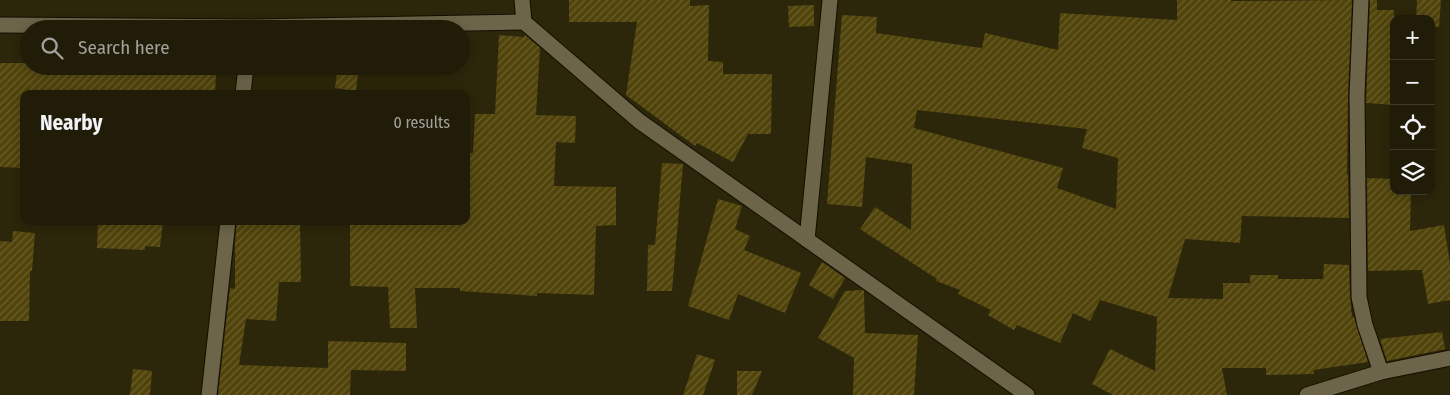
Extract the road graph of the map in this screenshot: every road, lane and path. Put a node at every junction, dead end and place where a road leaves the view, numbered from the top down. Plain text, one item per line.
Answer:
1 (522, 0) edge
2 (830, 0) edge
3 (1361, 0) edge
4 (524, 22) junction
5 (470, 23) edge
6 (0, 24) edge
7 (20, 24) edge
8 (245, 75) edge
9 (243, 90) edge
10 (228, 225) edge
11 (807, 240) junction
12 (1450, 358) edge
13 (1381, 372) junction
14 (209, 395) edge
15 (1027, 395) edge
16 (1307, 395) edge

1 - 4 street
2 - 11 street
3 - 13 street
4 - 5 street
4 - 11 street
6 - 7 street
8 - 9 street
10 - 14 street
11 - 15 street
12 - 13 street
13 - 16 street

